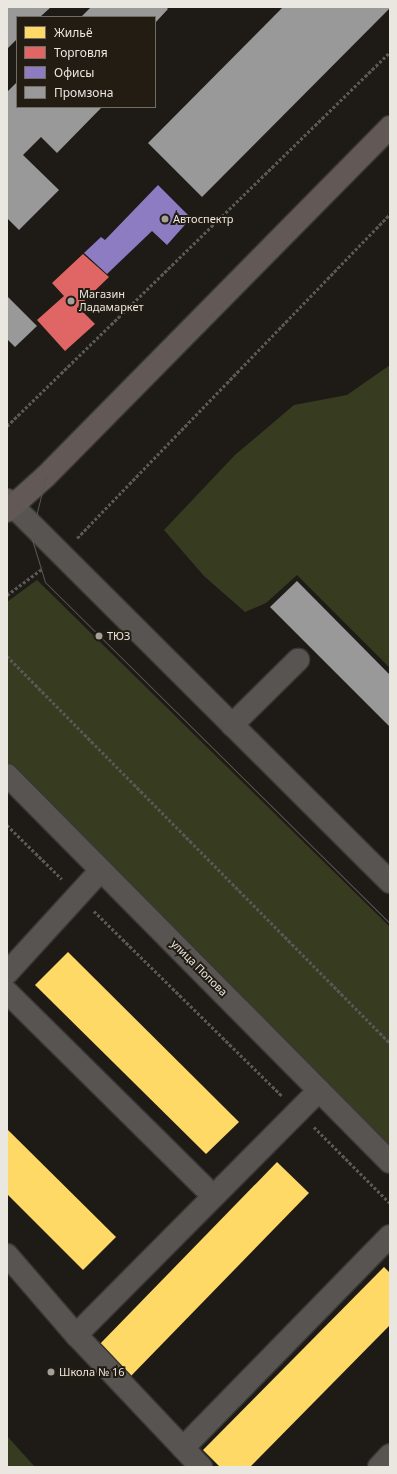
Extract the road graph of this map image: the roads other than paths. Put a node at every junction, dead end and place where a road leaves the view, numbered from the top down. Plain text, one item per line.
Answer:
1 (390, 127) edge
2 (9, 506) edge
3 (298, 660) dead end
4 (232, 726) junction
5 (7, 775) edge
6 (101, 870) junction
7 (390, 882) edge
8 (7, 973) edge
9 (7, 992) edge
10 (319, 1090) junction
11 (390, 1162) edge
12 (213, 1196) junction
13 (390, 1236) edge
14 (7, 1255) edge
15 (76, 1335) junction
16 (183, 1448) junction
17 (390, 1455) edge
18 (201, 1467) edge
19 (379, 1467) edge

1 - 2 main road
2 - 4 street
3 - 4 street
4 - 7 street
5 - 6 street, улица Попова
6 - 8 street
6 - 10 street, улица Попова
9 - 12 street
10 - 11 street, улица Попова
10 - 12 street
12 - 15 street
13 - 16 street
14 - 15 street
15 - 16 street
16 - 18 street
17 - 19 street

